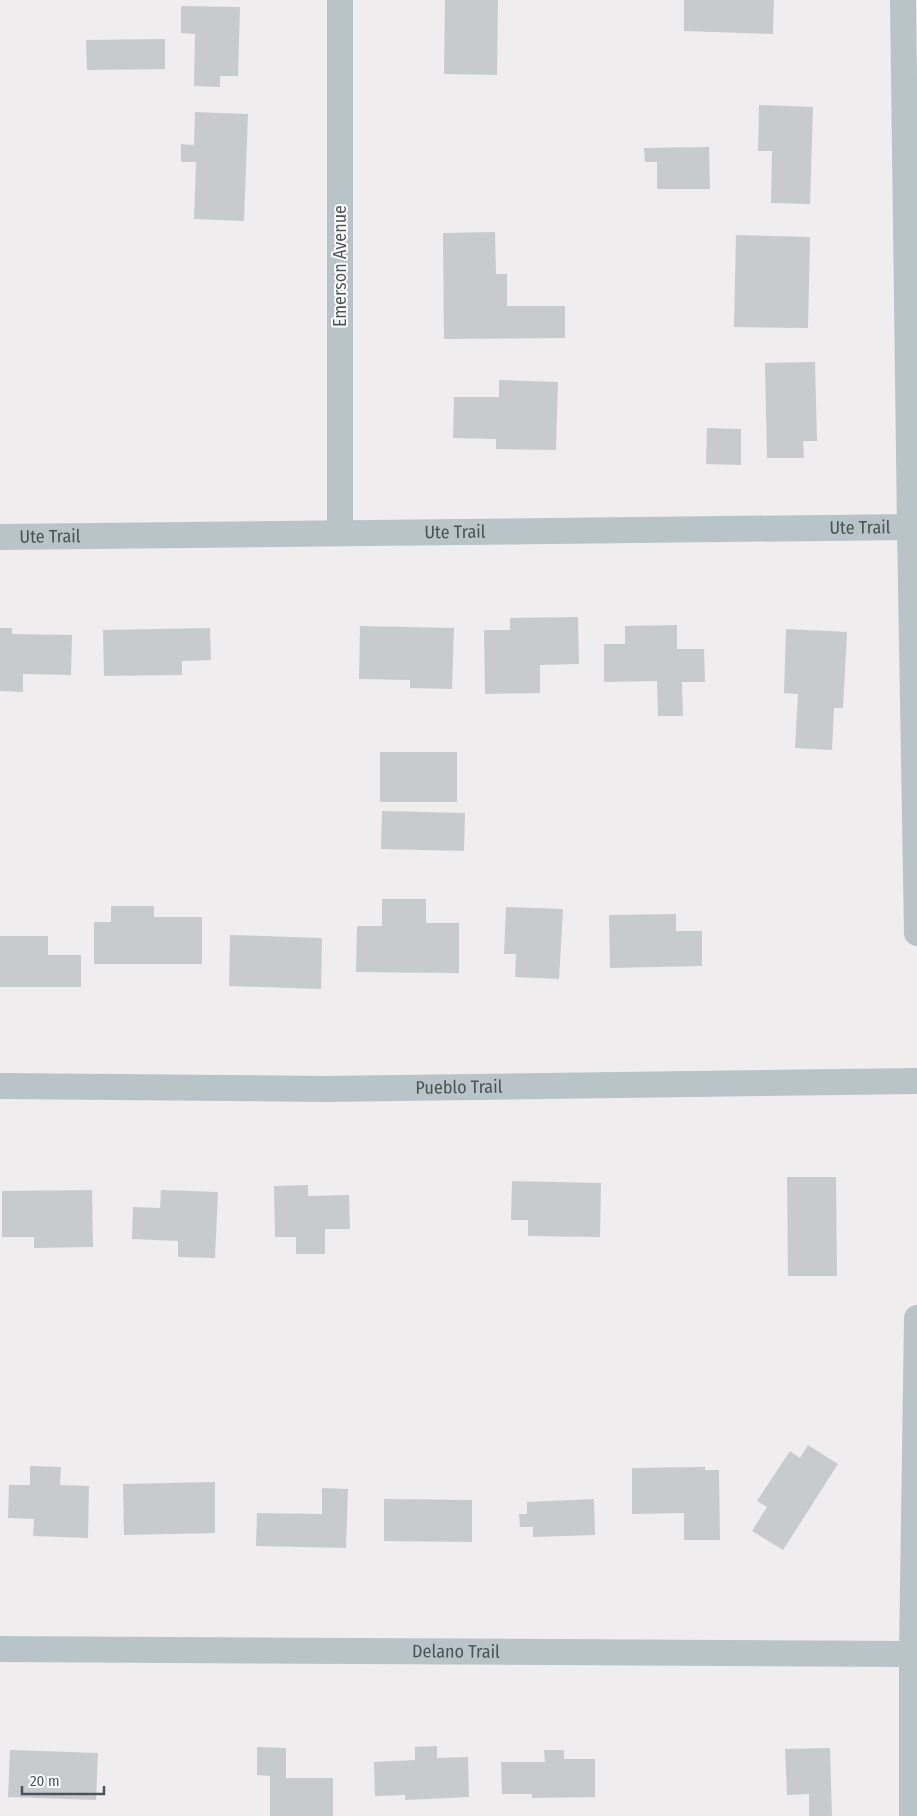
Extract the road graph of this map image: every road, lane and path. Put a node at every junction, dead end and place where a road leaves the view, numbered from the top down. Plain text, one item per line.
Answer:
1 (340, 0) edge
2 (903, 0) edge
3 (910, 527) junction
4 (340, 533) junction
5 (0, 537) edge
6 (917, 933) edge
7 (917, 1081) edge
8 (0, 1086) edge
9 (917, 1318) edge
10 (0, 1649) edge
11 (912, 1654) junction
12 (912, 1816) edge

1 - 4 street, Emerson Avenue
2 - 3 street
3 - 4 street, Ute Trail
3 - 6 street
4 - 5 street, Ute Trail
7 - 8 street, Pueblo Trail
9 - 11 street
10 - 11 street, Delano Trail
11 - 12 street

